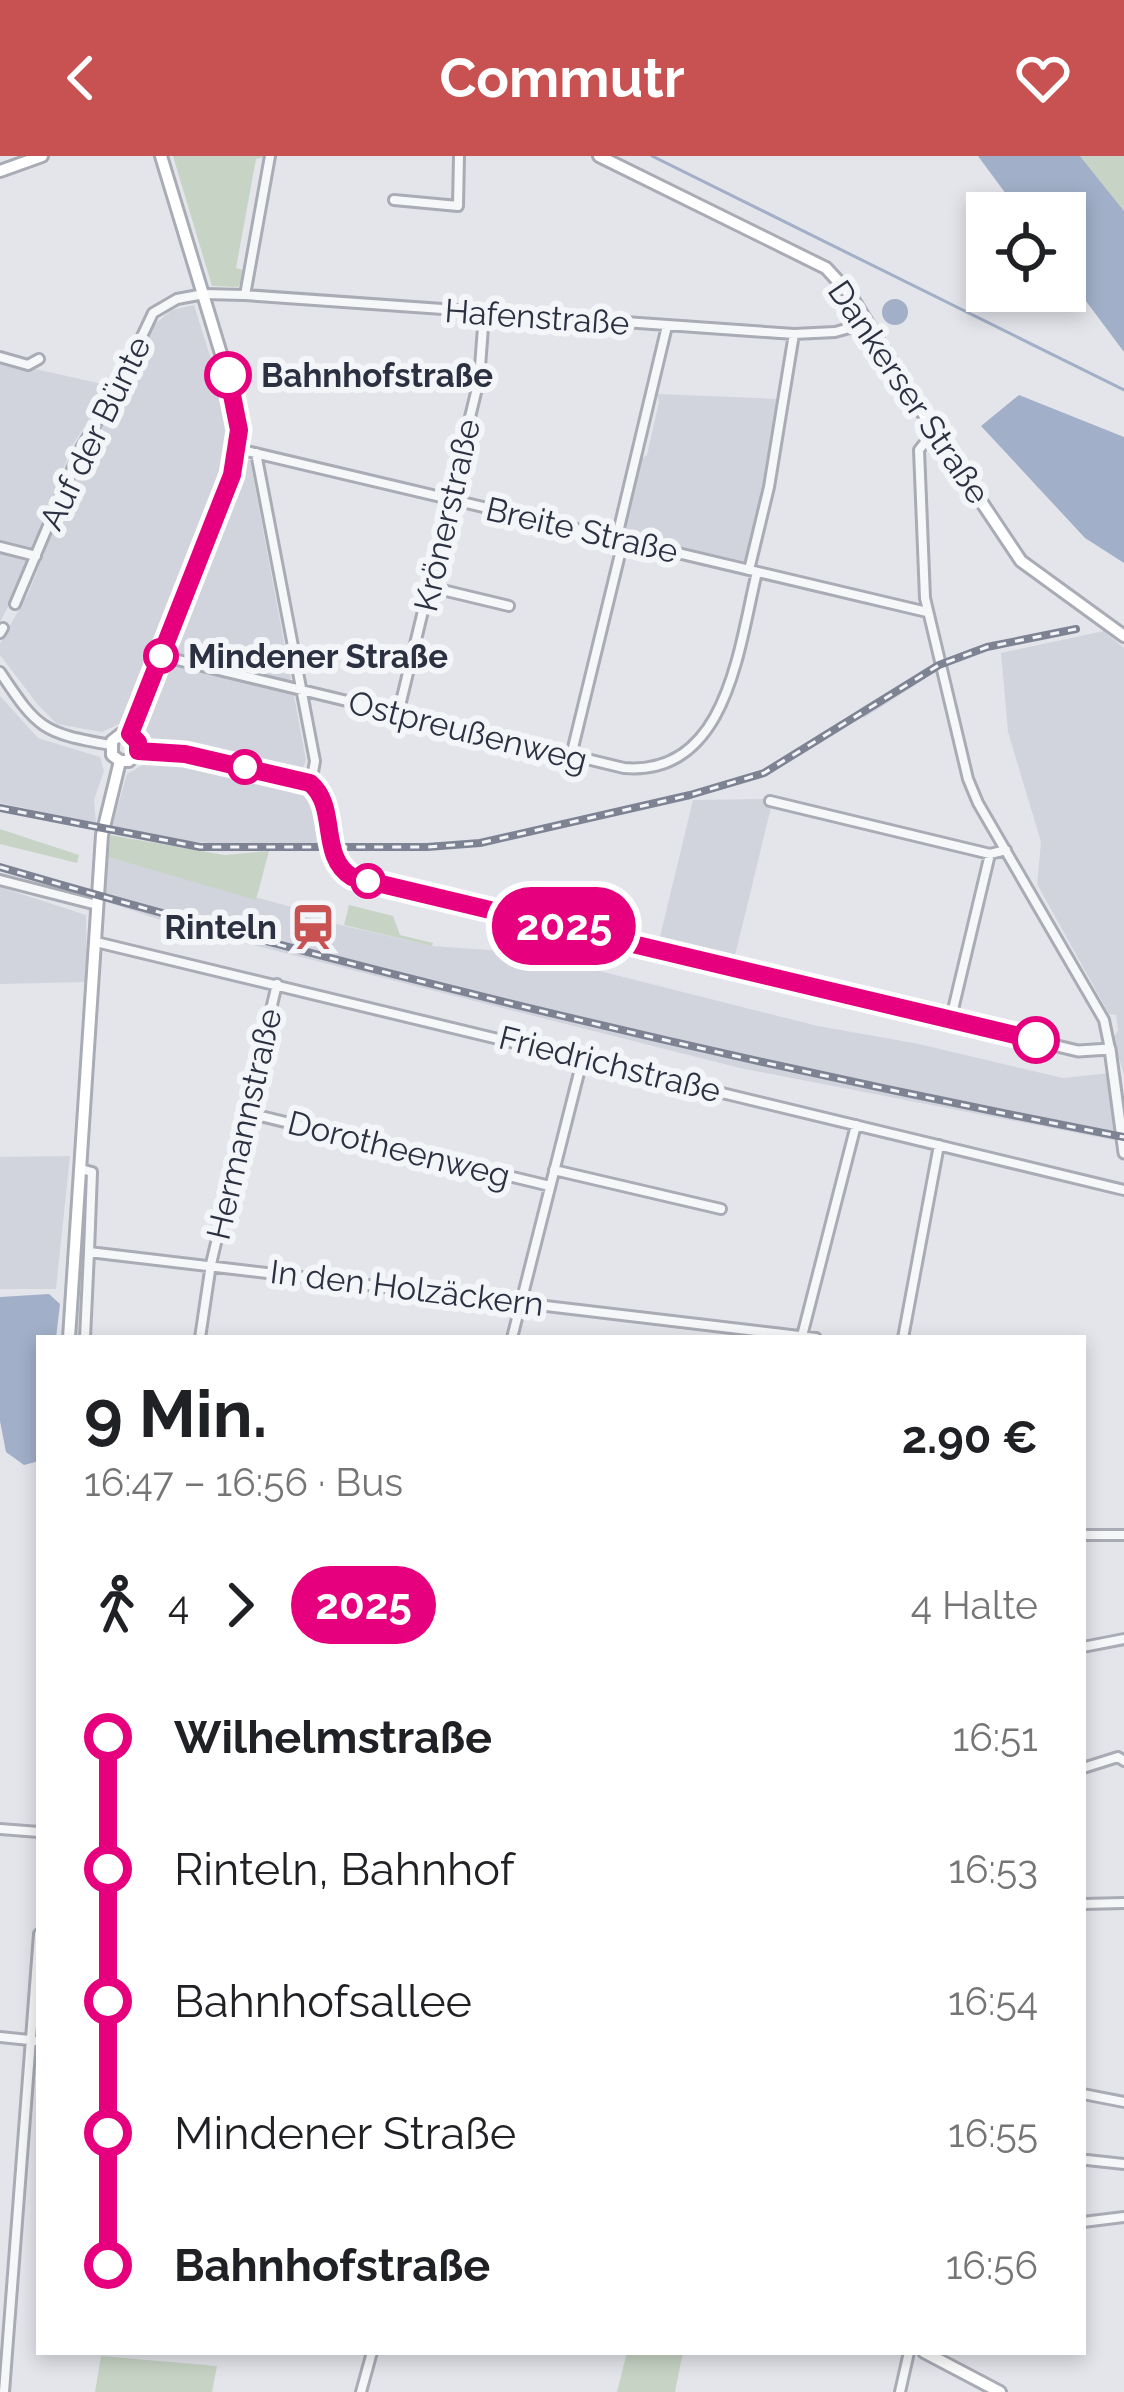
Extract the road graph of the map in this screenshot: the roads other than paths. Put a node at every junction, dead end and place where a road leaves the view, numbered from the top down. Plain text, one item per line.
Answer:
1 (43, 156) edge
2 (161, 156) edge
3 (270, 156) edge
4 (459, 156) edge
5 (599, 156) edge
6 (0, 171) edge
7 (394, 200) dead end
8 (204, 294) junction
9 (245, 295) junction
10 (484, 314) junction
11 (868, 322) junction
12 (667, 326) junction
13 (794, 334) junction
14 (0, 356) edge
15 (39, 359) dead end
16 (934, 431) junction
17 (238, 449) junction
18 (256, 453) junction
19 (452, 499) junction
20 (619, 539) junction
21 (0, 547) edge
22 (36, 556) junction
23 (753, 571) junction
24 (430, 587) junction
25 (15, 604) dead end
26 (508, 606) dead end
27 (927, 612) junction
28 (1124, 636) edge
29 (161, 656) junction
30 (0, 672) edge
31 (302, 691) junction
32 (398, 714) junction
33 (130, 734) junction
34 (111, 745) junction
35 (138, 751) junction
36 (571, 756) junction
37 (120, 761) junction
38 (310, 783) junction
39 (770, 801) dead end
40 (1006, 850) junction
41 (990, 854) junction
42 (0, 880) edge
43 (97, 905) junction
44 (96, 942) junction
45 (277, 984) junction
46 (951, 1018) junction
47 (1110, 1049) junction
48 (583, 1057) junction
49 (248, 1113) junction
50 (856, 1125) junction
51 (939, 1145) junction
52 (1124, 1153) edge
53 (81, 1168) junction
54 (554, 1170) junction
55 (550, 1186) junction
56 (1124, 1190) edge
57 (722, 1209) dead end
58 (89, 1252) junction
59 (211, 1264) junction
60 (520, 1301) junction
61 (70, 1335) edge
62 (85, 1335) edge
63 (200, 1335) edge
64 (513, 1335) edge
65 (794, 1335) edge
66 (802, 1335) edge
67 (904, 1335) edge
68 (1086, 1535) edge
69 (1124, 1535) edge
70 (1124, 1639) edge
71 (1086, 1646) edge
72 (1124, 1761) edge
73 (1086, 1767) edge
74 (0, 1829) edge
75 (36, 1832) edge
76 (1124, 1903) edge
77 (1086, 1904) edge
78 (0, 2037) edge
79 (35, 2040) edge
80 (1086, 2095) edge
81 (1124, 2102) edge
82 (1087, 2160) dead end
83 (1124, 2164) edge
84 (1124, 2217) edge
85 (1086, 2222) edge
86 (371, 2355) edge
87 (908, 2355) edge
88 (930, 2355) edge
89 (4, 2392) edge
90 (361, 2392) edge
91 (900, 2392) edge
92 (1000, 2392) edge

1 - 6 main road
2 - 8 main road
3 - 9 street
4 - 7 street
5 - 11 main road, Dankerser Straße
8 - 9 street, Hafenstraße
8 - 17 main road
8 - 22 street, Auf der Bünte
9 - 10 street, Hafenstraße
10 - 12 street, Hafenstraße
10 - 19 street, Krönerstraße
11 - 13 street, Hafenstraße
11 - 16 main road, Dankerser Straße
12 - 13 street, Hafenstraße
12 - 20 street
13 - 23 street
14 - 15 street
16 - 27 street
16 - 28 main road, Dankerser Straße
17 - 18 street, Breite Straße
17 - 29 main road
18 - 19 street, Breite Straße
18 - 31 street
19 - 20 street, Breite Straße
19 - 24 street, Krönerstraße
20 - 23 street, Breite Straße
20 - 36 street
21 - 22 street
22 - 25 street, Auf der Bünte
23 - 27 street, Breite Straße
23 - 36 street, Ostpreußenweg
24 - 26 street
24 - 32 street, Krönerstraße
27 - 40 street
29 - 31 street, Ostpreußenweg
29 - 33 main road
30 - 34 street
31 - 32 street, Ostpreußenweg
31 - 38 street
32 - 36 street, Ostpreußenweg
33 - 34 main road
33 - 35 main road
34 - 37 main road
35 - 37 main road
35 - 38 street
37 - 43 main road
38 - 46 street
39 - 41 street
40 - 41 street
40 - 47 street
41 - 46 street
42 - 43 street
43 - 44 main road
44 - 45 street, Friedrichstraße
44 - 53 main road
45 - 48 street, Friedrichstraße
45 - 49 street, Hermannstraße
46 - 47 street
47 - 52 street
48 - 50 street, Friedrichstraße
48 - 54 street
49 - 55 street, Dorotheenweg
49 - 59 street, Hermannstraße
50 - 51 street, Friedrichstraße
50 - 66 street
51 - 56 street, Friedrichstraße
51 - 67 street
53 - 58 street
53 - 61 main road
54 - 55 street
54 - 57 street
55 - 60 street
58 - 59 street, In den Holzäckern
58 - 62 street
59 - 60 street, In den Holzäckern
59 - 63 street, Hermannstraße
60 - 64 street
60 - 65 street, In den Holzäckern
68 - 69 street
70 - 71 street
72 - 73 street
74 - 75 street
76 - 77 street
78 - 79 street
79 - 89 street
80 - 81 street
82 - 83 street
84 - 85 street
86 - 90 street
87 - 91 street
88 - 92 main road

